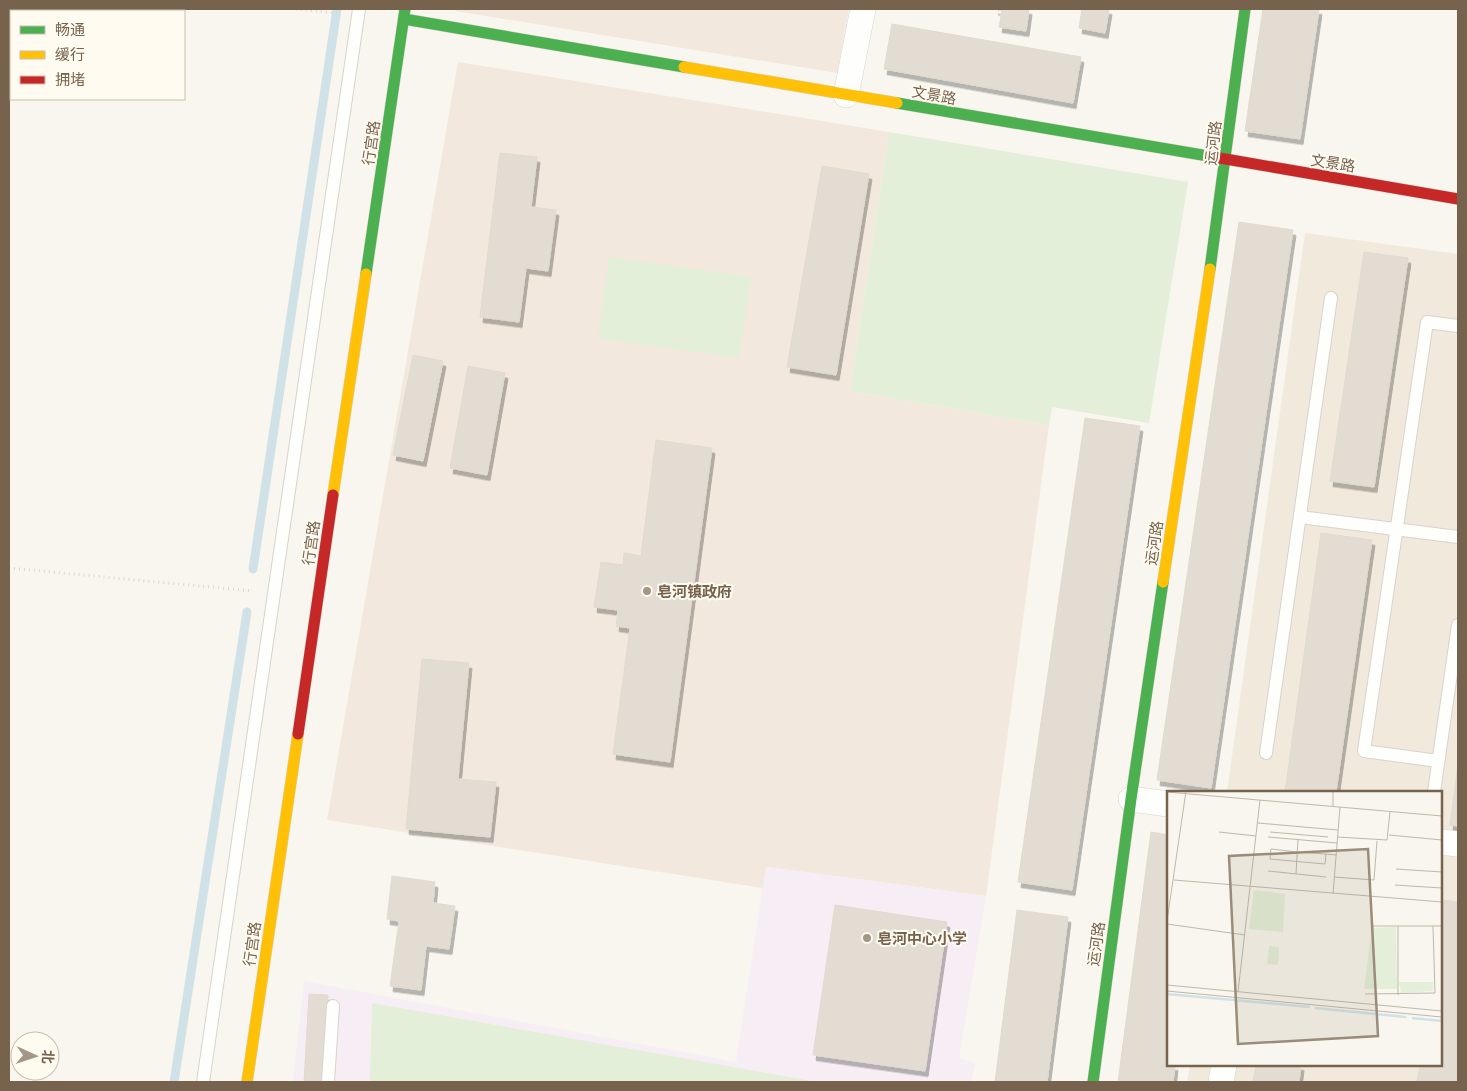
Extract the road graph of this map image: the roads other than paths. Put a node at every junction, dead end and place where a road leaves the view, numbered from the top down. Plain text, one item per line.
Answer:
1 (359, 9) edge
2 (863, 9) edge
3 (1245, 9) edge
4 (405, 14) edge
5 (846, 95) junction
6 (1226, 161) junction
7 (1458, 200) edge
8 (1331, 298) dead end
9 (1458, 326) edge
10 (1300, 517) junction
11 (1397, 529) junction
12 (1458, 537) edge
13 (1458, 624) edge
14 (1266, 753) dead end
15 (1438, 761) junction
16 (1434, 791) edge
17 (1131, 799) junction
18 (1167, 804) edge
19 (1442, 842) edge
20 (1458, 844) edge
21 (333, 1006) dead end
22 (1224, 1066) edge
23 (203, 1082) edge
24 (247, 1082) edge
25 (328, 1082) edge
26 (1093, 1082) edge
27 (1222, 1082) edge

1 - 23 lane
2 - 5 street
3 - 6 street, 运河路
4 - 5 street, 文景路
4 - 24 street, 行宫路
5 - 6 street, 文景路
6 - 7 street, 文景路
6 - 17 street, 运河路
8 - 10 lane
9 - 11 lane
10 - 11 lane
10 - 14 lane
11 - 12 lane
11 - 15 lane
13 - 15 lane
15 - 16 lane
17 - 18 street
17 - 26 street, 运河路
19 - 20 street
21 - 25 lane
22 - 27 street

